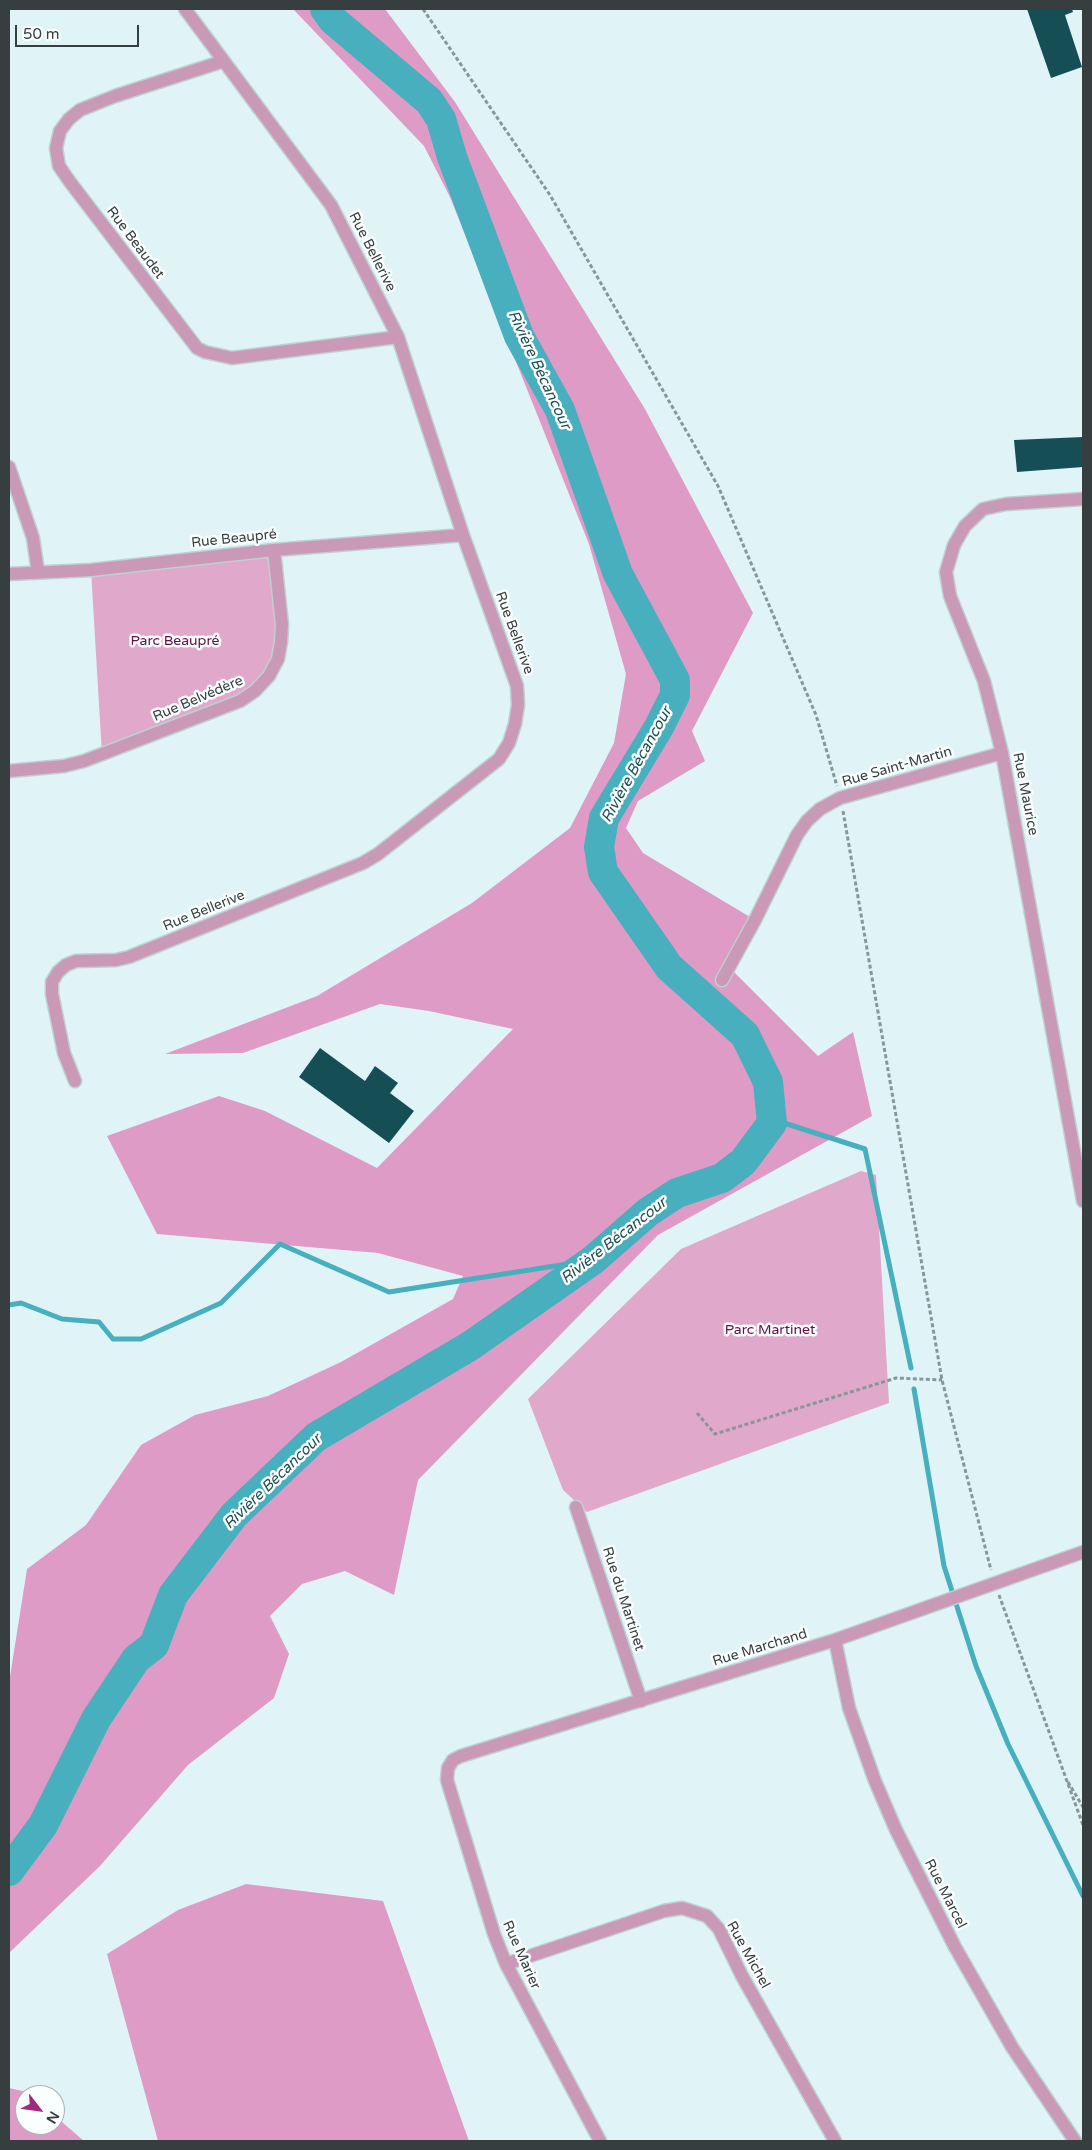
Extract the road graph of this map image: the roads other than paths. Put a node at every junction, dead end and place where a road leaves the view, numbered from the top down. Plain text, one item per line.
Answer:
1 (185, 9) edge
2 (224, 61) junction
3 (398, 337) junction
4 (9, 467) edge
5 (1083, 499) edge
6 (463, 535) junction
7 (274, 550) junction
8 (38, 572) junction
9 (9, 574) edge
10 (1002, 753) junction
11 (9, 771) edge
12 (722, 980) dead end
13 (75, 1081) dead end
14 (1083, 1201) edge
15 (576, 1508) dead end
16 (1083, 1552) edge
17 (835, 1640) junction
18 (641, 1701) junction
19 (448, 1768) joint
20 (506, 1964) junction
21 (600, 2141) edge
22 (835, 2141) edge
23 (1075, 2141) edge

1 - 2 street, Rue Bellerive
2 - 3 street, Rue Bellerive
2 - 3 street, Rue Beaudet
3 - 6 street, Rue Bellerive
4 - 8 street
5 - 10 street, Rue Maurice
6 - 7 street, Rue Beaupré
6 - 13 street, Rue Bellerive
7 - 8 street, Rue Beaupré
7 - 11 street, Rue Belvédère
8 - 9 street, Rue Beaupré
10 - 12 street, Rue Saint-Martin
10 - 14 street, Rue Maurice
15 - 18 street, Rue du Martinet
16 - 17 street, Rue Marchand
17 - 18 street, Rue Marchand
17 - 23 street, Rue Marcel
18 - 19 street, Rue Marchand
19 - 20 street, Rue Marier
20 - 21 street, Rue Marier
20 - 22 street, Rue Michel

